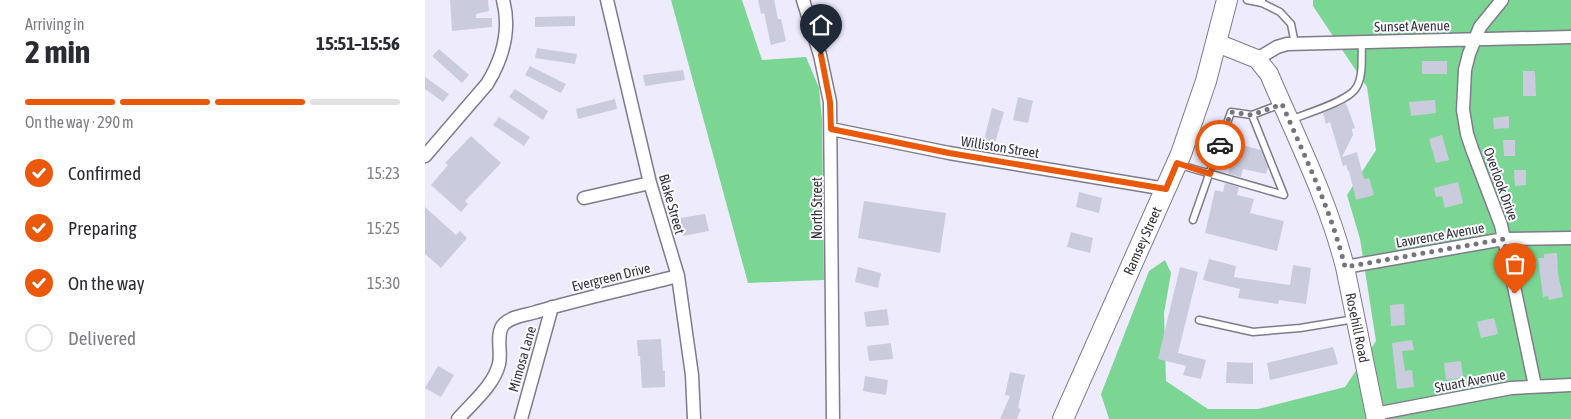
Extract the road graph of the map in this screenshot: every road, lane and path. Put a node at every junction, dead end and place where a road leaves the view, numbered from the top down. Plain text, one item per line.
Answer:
1 (503, 0) edge
2 (607, 0) edge
3 (803, 0) edge
4 (1227, 0) edge
5 (1247, 0) edge
6 (1502, 0) edge
7 (1262, 2) edge
8 (1571, 37) edge
9 (1474, 39) junction
10 (1362, 42) junction
11 (1217, 44) junction
12 (1295, 44) junction
13 (1257, 59) junction
14 (1282, 104) junction
15 (1252, 115) junction
16 (1289, 121) junction
17 (831, 129) junction
18 (425, 156) edge
19 (1177, 163) junction
20 (1210, 174) junction
21 (650, 183) junction
22 (1166, 189) junction
23 (584, 198) dead end
24 (1193, 220) dead end
25 (1571, 238) edge
26 (1504, 239) junction
27 (1345, 267) junction
28 (678, 276) junction
29 (552, 308) junction
30 (1356, 319) junction
31 (1199, 320) dead end
32 (1571, 384) edge
33 (1535, 386) junction
34 (1376, 416) edge
35 (458, 419) edge
36 (521, 419) edge
37 (694, 419) edge
38 (833, 419) edge
39 (1063, 419) edge

1 - 18 street
2 - 21 street, Blake Street
3 - 17 street, North Street
4 - 11 main road, Ramsey Street
5 - 7 lane
6 - 9 street, Overlook Drive
7 - 12 lane
8 - 9 street, Sunset Avenue
9 - 10 street, Sunset Avenue
9 - 26 street, Overlook Drive
10 - 12 street, Sunset Avenue
10 - 16 lane
11 - 13 main road
11 - 19 main road, Ramsey Street
12 - 13 street, Sunset Avenue
13 - 14 main road, Rosehill Road
14 - 15 lane
14 - 16 main road, Rosehill Road
15 - 20 lane
15 - 20 lane
16 - 27 main road, Rosehill Road
17 - 22 street, Williston Street
17 - 38 street, North Street
19 - 20 lane
19 - 22 main road, Ramsey Street
20 - 24 lane
21 - 23 street
21 - 28 street, Blake Street
22 - 39 main road, Ramsey Street
25 - 26 street, Lawrence Avenue
26 - 27 street, Lawrence Avenue
26 - 33 street, Overlook Drive
27 - 30 main road, Rosehill Road
28 - 29 street, Evergreen Drive
28 - 37 street, Blake Street
29 - 35 street, Evergreen Drive
29 - 36 street, Mimosa Lane
30 - 31 lane
30 - 34 main road, Rosehill Road
32 - 33 street, Stuart Avenue
33 - 34 street, Stuart Avenue

